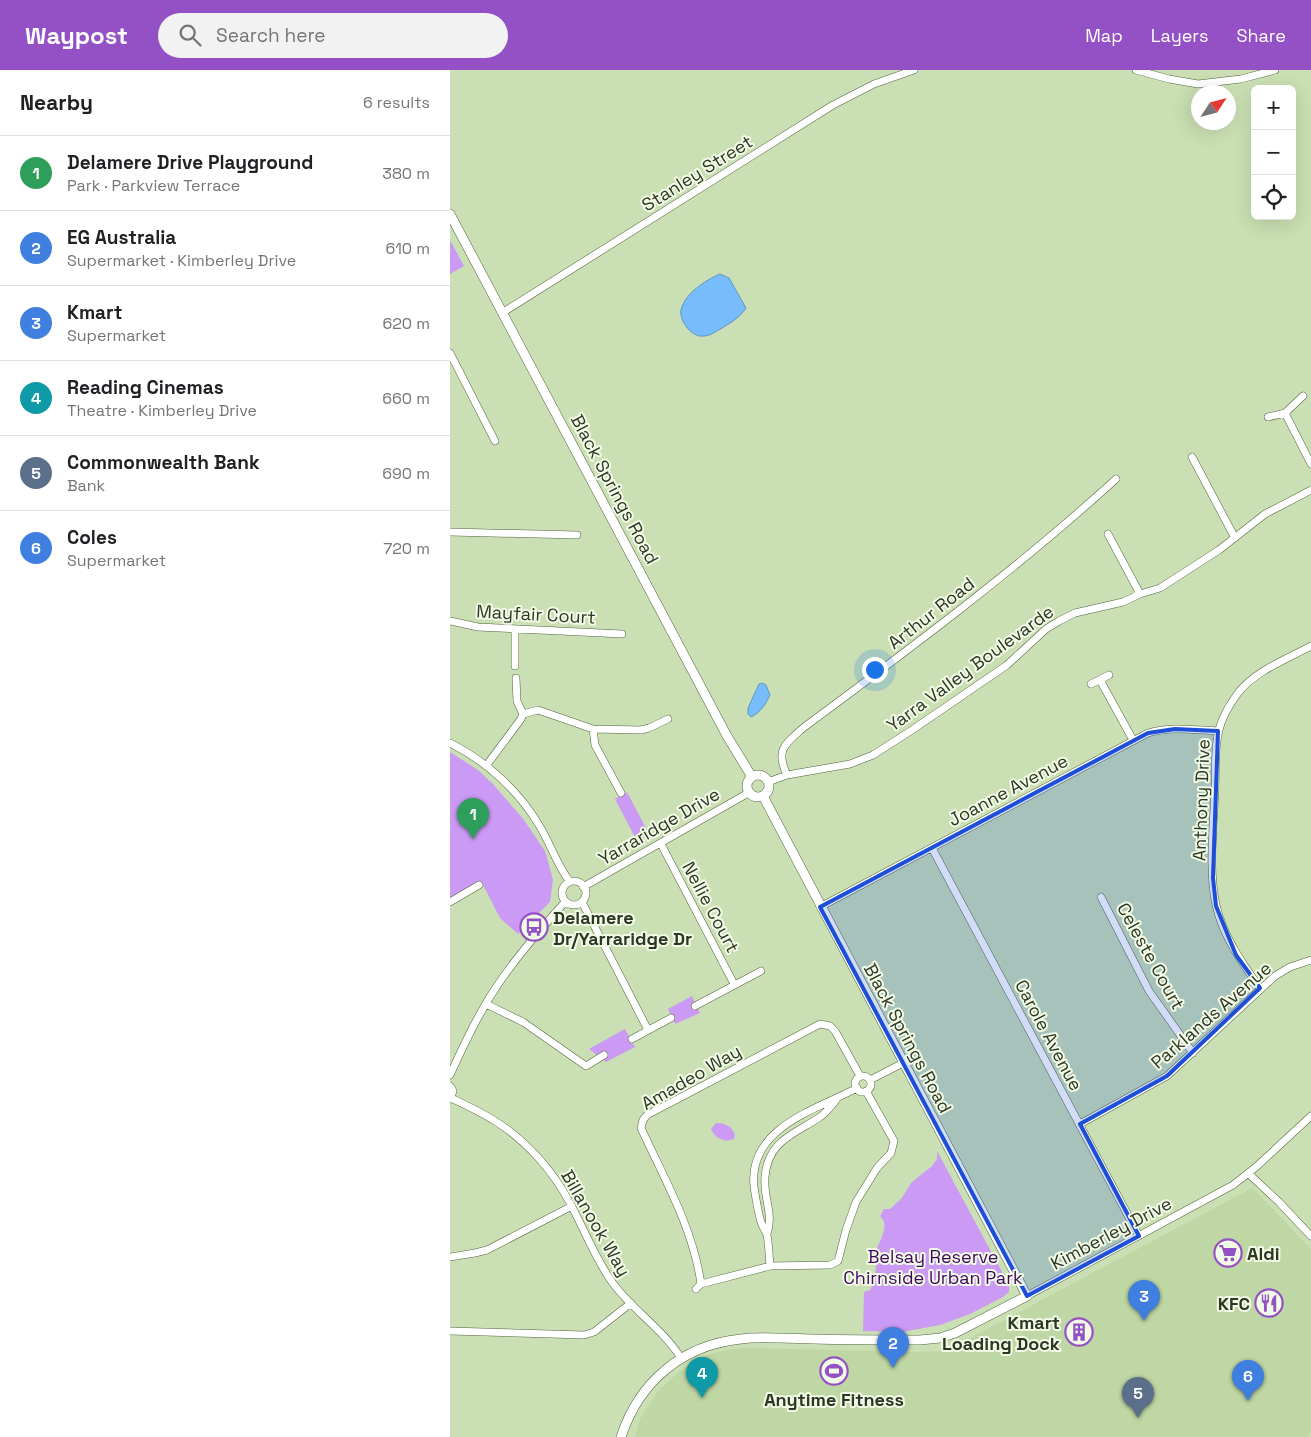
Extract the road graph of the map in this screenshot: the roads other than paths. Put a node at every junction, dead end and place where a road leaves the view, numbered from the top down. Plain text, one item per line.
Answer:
1 (914, 70) edge
2 (1136, 70) edge
3 (1275, 70) edge
4 (450, 214) edge
5 (502, 312) junction
6 (450, 353) edge
7 (1304, 396) dead end
8 (1284, 413) junction
9 (1268, 417) dead end
10 (495, 441) dead end
11 (1192, 457) dead end
12 (1311, 464) edge
13 (1116, 479) dead end
14 (1311, 490) edge
15 (450, 532) edge
16 (1108, 534) dead end
17 (577, 535) dead end
18 (1235, 538) junction
19 (1140, 594) junction
20 (450, 622) edge
21 (515, 630) junction
22 (622, 634) dead end
23 (1311, 646) edge
24 (515, 666) dead end
25 (1109, 675) dead end
26 (516, 678) dead end
27 (1100, 680) junction
28 (1091, 684) dead end
29 (523, 714) junction
30 (668, 719) dead end
31 (593, 729) junction
32 (1218, 731) junction
33 (1133, 740) junction
34 (450, 742) edge
35 (486, 766) junction
36 (787, 775) junction
37 (752, 778) junction
38 (768, 782) junction
39 (750, 792) junction
40 (621, 793) dead end
41 (763, 796) junction
42 (660, 844) junction
43 (932, 848) junction
44 (570, 882) junction
45 (479, 886) dead end
46 (583, 886) junction
47 (1101, 897) dead end
48 (450, 902) edge
49 (565, 902) junction
50 (582, 902) junction
51 (820, 907) junction
52 (1311, 960) edge
53 (761, 971) dead end
54 (734, 984) junction
55 (1260, 988) junction
56 (486, 1004) junction
57 (695, 1006) dead end
58 (671, 1018) dead end
59 (648, 1030) junction
60 (632, 1039) dead end
61 (1193, 1054) junction
62 (604, 1055) dead end
63 (903, 1063) junction
64 (450, 1075) edge
65 (860, 1076) junction
66 (870, 1080) junction
67 (450, 1086) edge
68 (857, 1088) junction
69 (866, 1091) junction
70 (451, 1098) edge
71 (838, 1098) junction
72 (1311, 1116) edge
73 (1080, 1124) junction
74 (1249, 1174) junction
75 (572, 1206) junction
76 (767, 1234) junction
77 (1140, 1236) junction
78 (1311, 1236) edge
79 (450, 1257) edge
80 (770, 1266) junction
81 (1027, 1296) junction
82 (631, 1303) junction
83 (450, 1331) edge
84 (681, 1358) junction
85 (621, 1437) edge

1 - 5 street, Stanley Street
2 - 3 street
4 - 5 main road, Black Springs Road
5 - 37 main road, Black Springs Road
6 - 10 street
7 - 8 street
8 - 9 street
8 - 12 street
11 - 18 street
13 - 36 street, Arthur Road
14 - 18 street, Yarra Valley Boulevarde
15 - 17 street
16 - 19 street
18 - 19 street, Yarra Valley Boulevarde
19 - 36 street, Yarra Valley Boulevarde
20 - 21 street, Mayfair Court
21 - 22 street, Mayfair Court
21 - 24 street
23 - 32 street, Anthony Drive
25 - 27 street
26 - 29 street
27 - 28 street
27 - 33 street
29 - 31 street
29 - 35 street
30 - 31 street
31 - 40 street
32 - 33 street, Joanne Avenue
32 - 55 street, Anthony Drive
33 - 43 street, Joanne Avenue
34 - 35 street
35 - 44 street
36 - 38 street, Yarra Valley Boulevarde
37 - 38 main road
37 - 39 main road
38 - 41 main road
39 - 41 main road
39 - 42 street, Yarraridge Drive
41 - 51 main road, Black Springs Road
42 - 46 street, Yarraridge Drive
42 - 54 street, Nellie Court
43 - 51 street, Joanne Avenue
43 - 73 street, Carole Avenue
44 - 46 street
44 - 49 street
45 - 48 street
46 - 50 street
47 - 61 street, Celeste Court
49 - 50 street
49 - 56 street
50 - 59 street
51 - 63 main road, Black Springs Road
52 - 55 street, Parklands Avenue
53 - 54 street
54 - 57 street
55 - 61 street, Parklands Avenue
56 - 62 street
56 - 64 street
58 - 59 street
59 - 60 street
61 - 73 street, Parklands Avenue
63 - 66 street
63 - 81 main road, Black Springs Road
65 - 66 street
65 - 68 street
65 - 80 street, Amadeo Way
66 - 69 street
67 - 70 street
68 - 69 street
68 - 71 street
69 - 80 street
70 - 75 street, Billanook Way
71 - 76 street
71 - 76 street
72 - 74 street, Kimberley Drive
73 - 77 street, Carole Avenue
74 - 77 street, Kimberley Drive
74 - 78 street
75 - 79 street
75 - 82 street, Billanook Way
76 - 80 street
77 - 81 street, Kimberley Drive
81 - 84 main road, Kimberley Drive
82 - 83 street
82 - 84 street, Billanook Way
84 - 85 main road, Kimberley Drive

